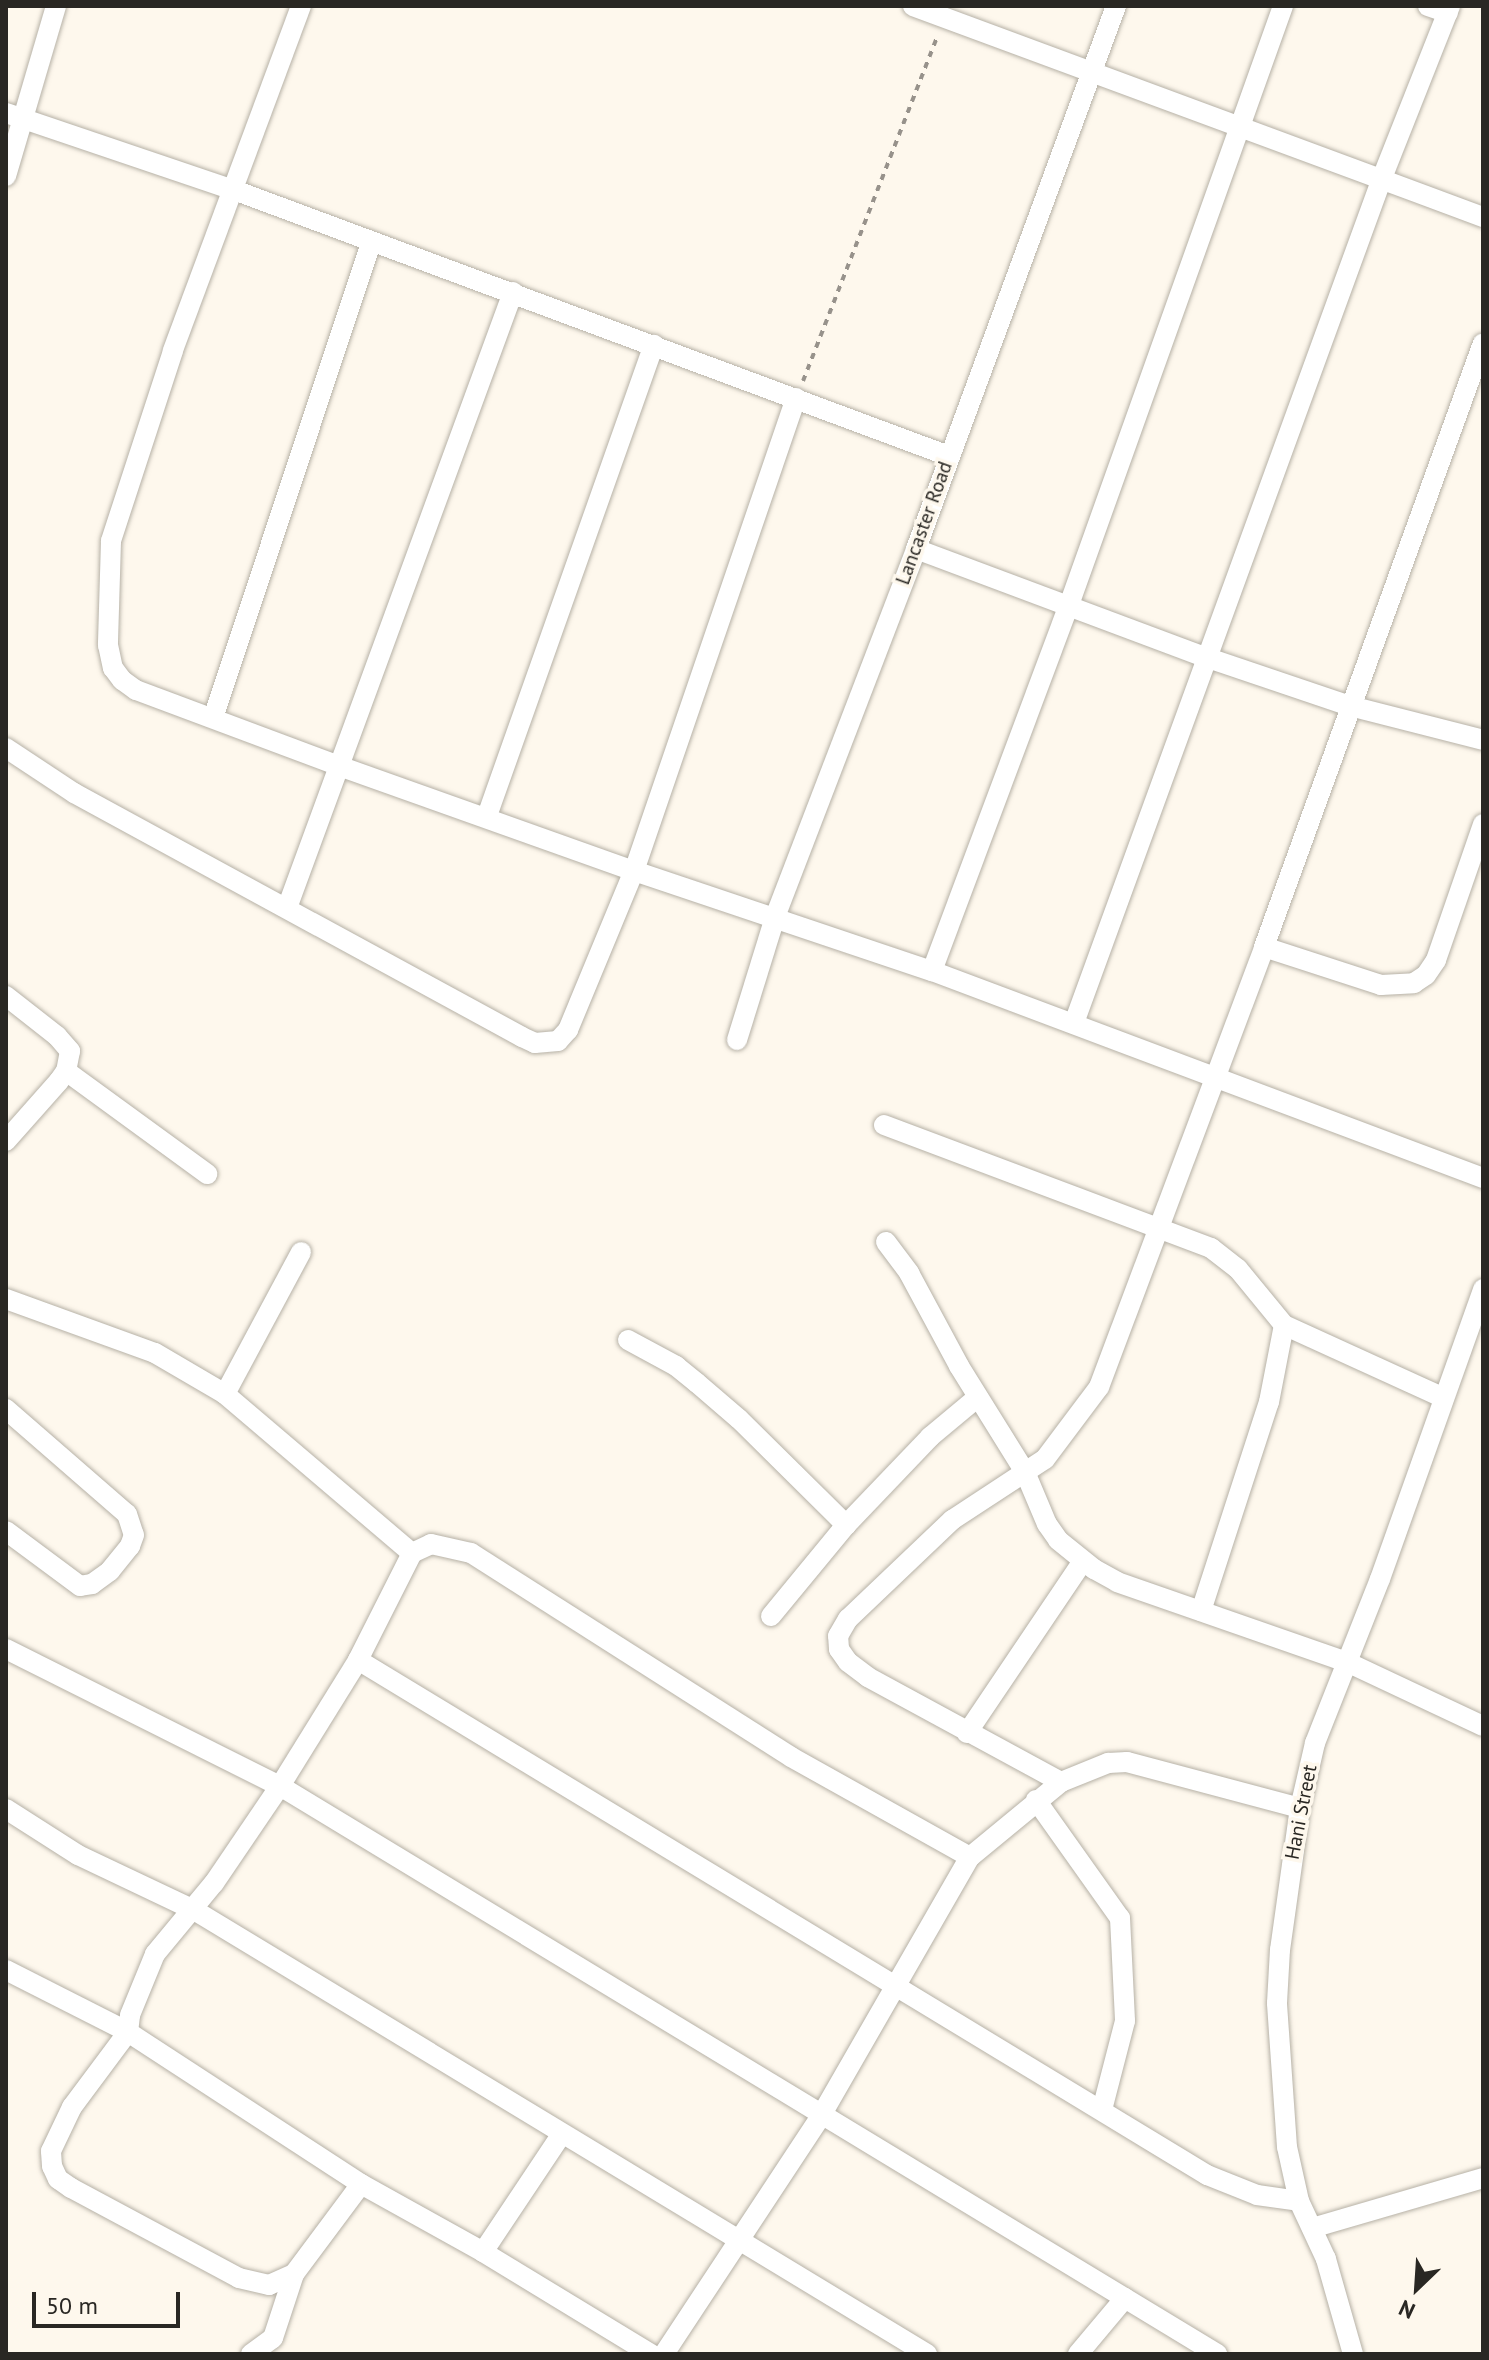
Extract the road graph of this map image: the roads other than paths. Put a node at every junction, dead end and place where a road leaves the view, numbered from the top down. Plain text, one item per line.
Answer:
1 (56, 6) edge
2 (301, 6) edge
3 (913, 6) edge
4 (1116, 6) edge
5 (1283, 6) edge
6 (1442, 8) edge
7 (947, 12) edge
8 (1089, 73) junction
9 (14, 115) edge
10 (1241, 128) junction
11 (6, 176) edge
12 (1382, 178) junction
13 (234, 190) junction
14 (1483, 217) edge
15 (371, 243) junction
16 (513, 292) junction
17 (1483, 343) edge
18 (654, 345) junction
19 (796, 398) junction
20 (949, 456) junction
21 (916, 549) junction
22 (1069, 605) junction
23 (1208, 658) junction
24 (1350, 706) junction
25 (213, 718) junction
26 (1483, 740) edge
27 (6, 748) edge
28 (339, 766) junction
29 (487, 816) junction
30 (1483, 824) edge
31 (634, 871) junction
32 (287, 908) junction
33 (775, 917) junction
34 (1264, 947) junction
35 (932, 971) junction
36 (6, 996) edge
37 (1074, 1023) junction
38 (737, 1040) dead end
39 (66, 1071) junction
40 (1215, 1079) junction
41 (6, 1109) edge
42 (22, 1123) junction
43 (884, 1125) dead end
44 (6, 1141) edge
45 (207, 1174) dead end
46 (1483, 1178) edge
47 (1158, 1225) junction
48 (886, 1242) dead end
49 (301, 1252) dead end
50 (1483, 1289) edge
51 (6, 1299) edge
52 (1284, 1325) junction
53 (628, 1340) dead end
54 (225, 1394) junction
55 (978, 1397) junction
56 (1442, 1397) junction
57 (6, 1409) edge
58 (1025, 1472) junction
59 (846, 1525) junction
60 (6, 1531) edge
61 (412, 1553) junction
62 (1083, 1561) junction
63 (1201, 1611) junction
64 (771, 1616) dead end
65 (6, 1649) edge
66 (358, 1660) junction
67 (1349, 1663) junction
68 (1482, 1723) edge
69 (967, 1733) junction
70 (1061, 1782) junction
71 (280, 1786) junction
72 (1036, 1800) junction
73 (1300, 1808) junction
74 (6, 1809) edge
75 (970, 1857) junction
76 (194, 1910) junction
77 (6, 1970) edge
78 (895, 1986) junction
79 (128, 2032) junction
80 (1102, 2110) junction
81 (822, 2114) junction
82 (561, 2135) junction
83 (1483, 2178) edge
84 (361, 2184) junction
85 (1299, 2201) junction
86 (1312, 2228) junction
87 (740, 2240) junction
88 (483, 2252) junction
89 (294, 2274) junction
90 (1125, 2298) junction
91 (251, 2354) edge
92 (651, 2354) edge
93 (664, 2354) edge
94 (927, 2354) edge
95 (1078, 2354) edge
96 (1217, 2354) edge
97 (1353, 2354) edge

1 - 9 street
2 - 13 street
3 - 7 street
4 - 8 street, Lancaster Road
5 - 10 street
6 - 12 street
7 - 8 street
8 - 10 street
8 - 20 street, Lancaster Road
9 - 11 street
9 - 13 street
10 - 12 street
10 - 22 street
12 - 14 street
12 - 23 street
13 - 15 street
13 - 25 street
15 - 16 street
15 - 25 street
16 - 18 street
16 - 28 street
17 - 24 street
18 - 19 street
18 - 29 street
19 - 20 street
19 - 31 street
20 - 21 street, Lancaster Road
21 - 22 street
21 - 33 street, Lancaster Road
22 - 23 street
22 - 35 street
23 - 24 street
23 - 37 street
24 - 26 street
24 - 34 street
25 - 28 street
27 - 32 street
28 - 29 street
28 - 32 street
29 - 31 street
30 - 34 street
31 - 32 street
31 - 33 street
33 - 35 street
33 - 38 street, Lancaster Road
34 - 40 street
35 - 37 street
36 - 39 street
37 - 40 street
39 - 42 street
39 - 45 street
40 - 46 street
40 - 47 street
41 - 42 street
42 - 44 street
43 - 47 street
47 - 52 street
47 - 58 street
48 - 55 street
49 - 54 street
50 - 56 street, Hani Street
51 - 54 street
52 - 56 street
52 - 63 street
53 - 59 street
54 - 61 street
55 - 58 street
55 - 59 street
56 - 67 street, Hani Street
57 - 60 street
58 - 62 street
58 - 69 street
59 - 64 street
61 - 66 street
61 - 75 street
62 - 63 street
62 - 69 street
63 - 67 street
65 - 71 street
66 - 71 street
66 - 78 street
67 - 68 street
67 - 73 street, Hani Street
69 - 70 street
70 - 72 street
70 - 73 street
71 - 76 street
71 - 81 street
72 - 75 street
72 - 80 street
73 - 85 street, Hani Street
74 - 76 street
75 - 78 street
76 - 79 street
76 - 82 street
77 - 79 street
78 - 80 street
78 - 81 street
79 - 84 street
79 - 89 street
80 - 85 street
81 - 87 street
81 - 90 street
82 - 87 street
82 - 88 street
83 - 86 street
84 - 88 street
84 - 89 street
85 - 86 street, Hani Street
86 - 97 street, Hani Street
87 - 93 street
87 - 94 street
88 - 92 street
89 - 91 street
90 - 95 street
90 - 96 street

